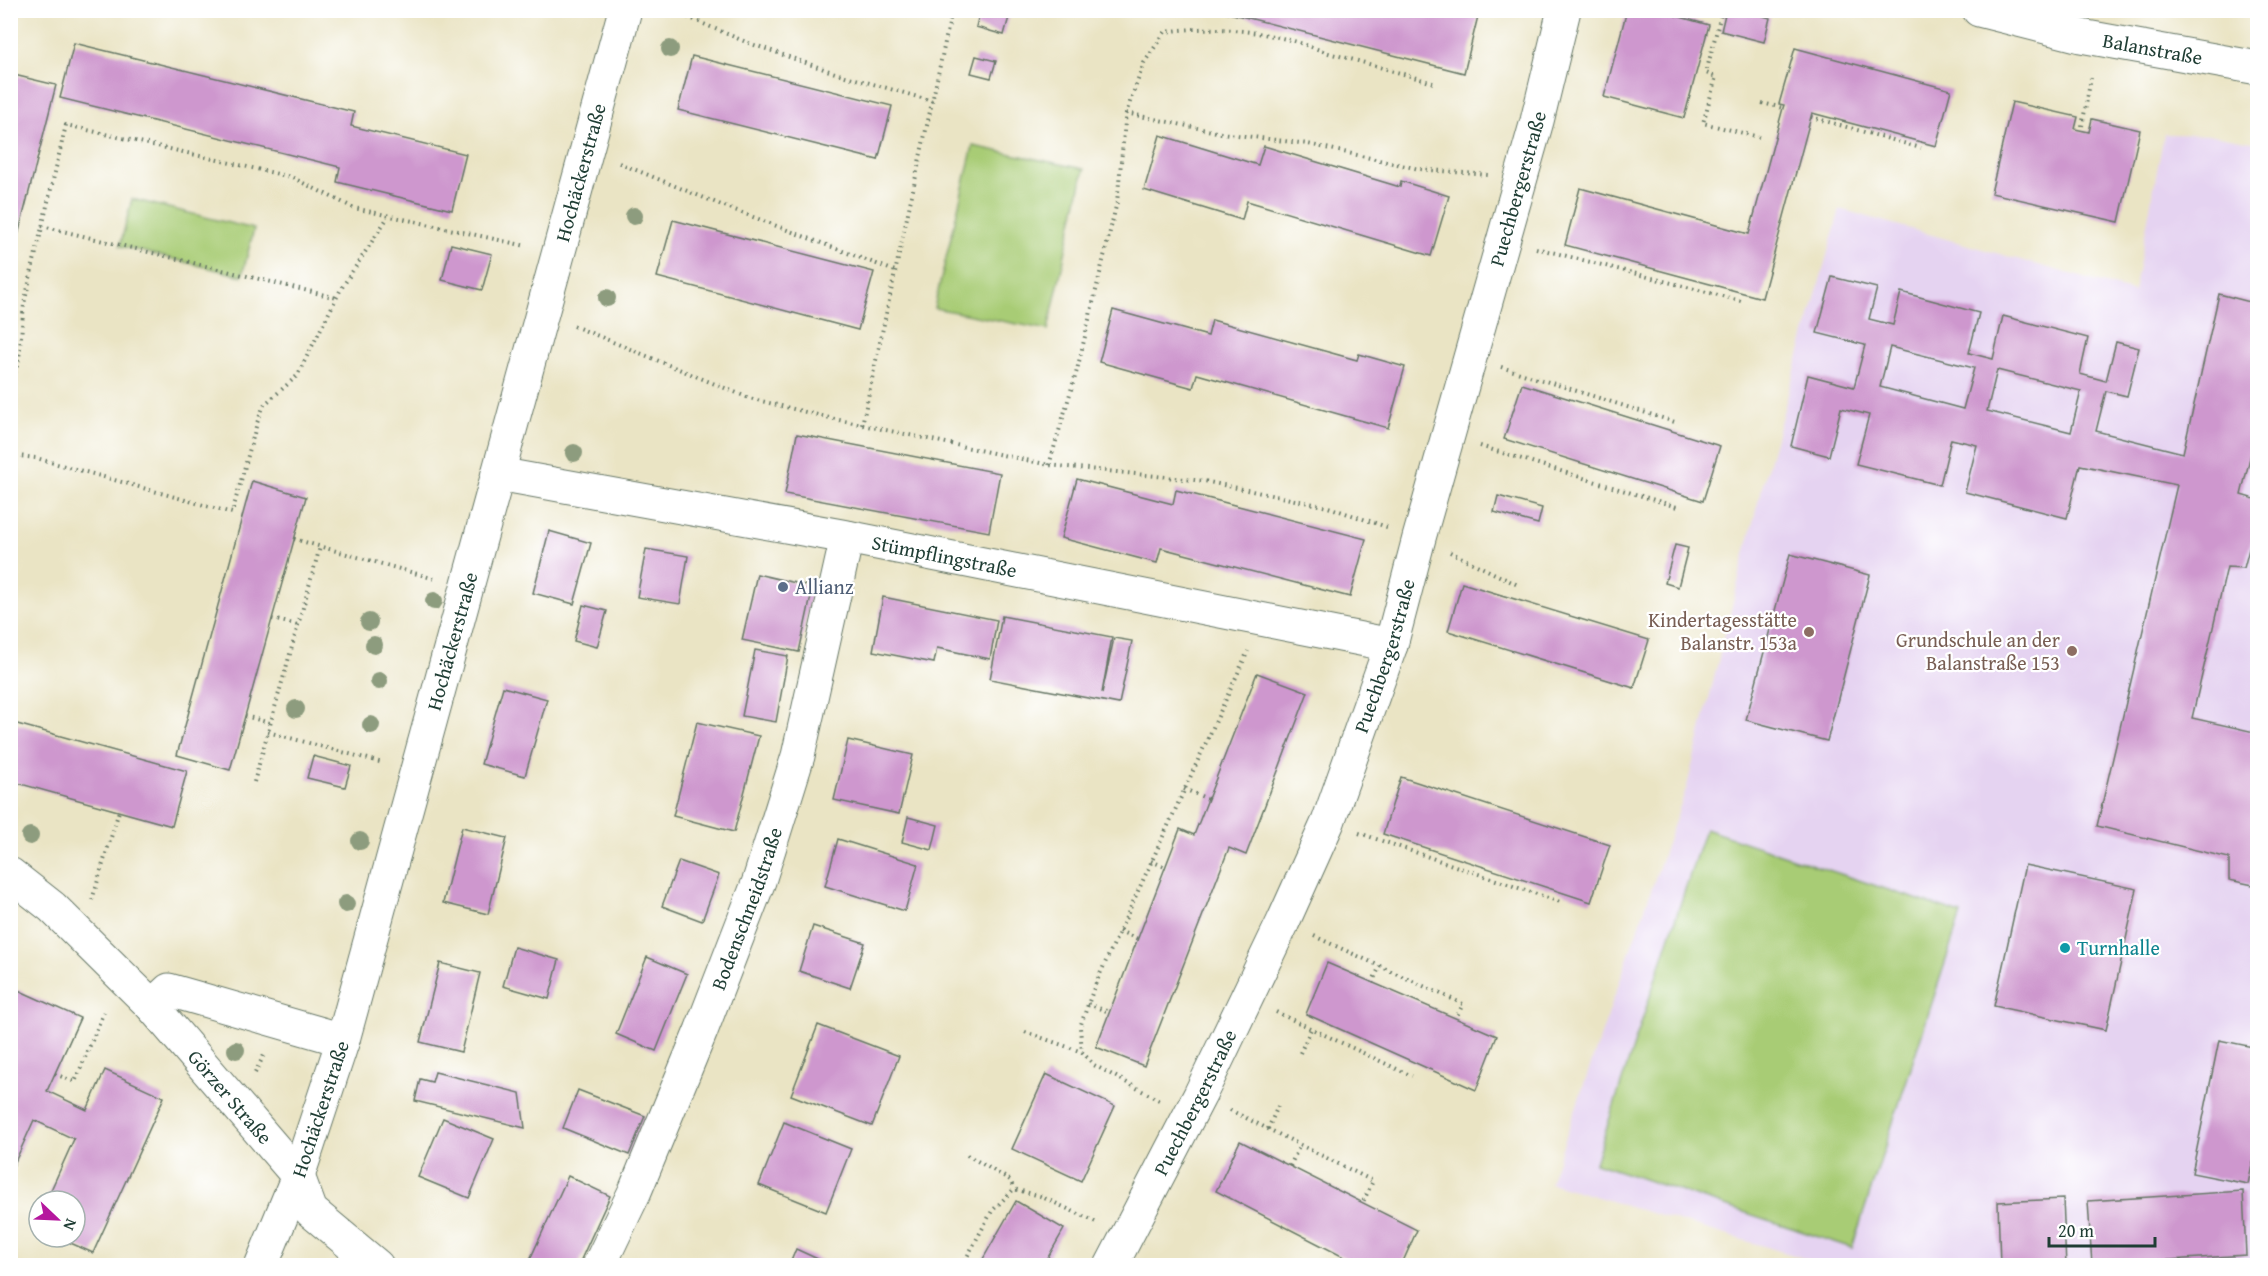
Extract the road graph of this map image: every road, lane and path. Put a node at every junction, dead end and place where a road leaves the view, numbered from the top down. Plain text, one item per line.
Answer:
1 (626, 10) edge
2 (671, 10) edge
3 (952, 10) edge
4 (1564, 10) edge
5 (1722, 10) edge
6 (1979, 10) edge
7 (2258, 68) edge
8 (2091, 78) dead end
9 (1433, 83) dead end
10 (932, 101) junction
11 (1762, 103) dead end
12 (1783, 108) dead end
13 (1126, 113) junction
14 (1811, 117) dead end
15 (2082, 126) dead end
16 (1759, 137) dead end
17 (1921, 148) dead end
18 (587, 151) junction
19 (1521, 178) junction
20 (388, 217) junction
21 (42, 226) junction
22 (1504, 240) junction
23 (559, 253) junction
24 (895, 271) junction
25 (337, 298) junction
26 (1741, 301) dead end
27 (543, 313) junction
28 (1471, 358) junction
29 (10, 390) edge
30 (1678, 423) dead end
31 (862, 425) junction
32 (1449, 437) junction
33 (10, 455) edge
34 (1049, 465) junction
35 (498, 474) junction
36 (1677, 507) dead end
37 (847, 537) junction
38 (1419, 538) junction
39 (294, 539) dead end
40 (320, 547) junction
41 (1520, 586) dead end
42 (467, 588) junction
43 (272, 619) dead end
44 (1264, 620) junction
45 (298, 625) junction
46 (1391, 645) junction
47 (245, 716) dead end
48 (270, 723) junction
49 (268, 732) junction
50 (417, 772) junction
51 (13, 782) dead end
52 (254, 782) dead end
53 (10, 788) edge
54 (1183, 789) junction
55 (1208, 799) dead end
56 (119, 812) dead end
57 (1328, 822) junction
58 (1150, 861) junction
59 (1165, 867) dead end
60 (10, 874) edge
61 (1560, 902) dead end
62 (1283, 922) junction
63 (1119, 931) junction
64 (81, 936) junction
65 (1138, 939) dead end
66 (1380, 966) junction
67 (120, 974) junction
68 (1372, 982) dead end
69 (1247, 999) junction
70 (1088, 1004) junction
71 (152, 1006) junction
72 (1109, 1012) dead end
73 (1456, 1018) dead end
74 (280, 1022) junction
75 (1311, 1029) junction
76 (1025, 1032) dead end
77 (343, 1040) junction
78 (1082, 1052) junction
79 (1300, 1053) dead end
80 (55, 1074) dead end
81 (1412, 1076) dead end
82 (237, 1105) junction
83 (1195, 1106) junction
84 (1278, 1106) dead end
85 (1268, 1129) junction
86 (1300, 1145) junction
87 (967, 1155) dead end
88 (1290, 1166) dead end
89 (298, 1176) junction
90 (1014, 1189) junction
91 (1363, 1203) dead end
92 (1126, 1237) junction
93 (261, 1266) edge
94 (377, 1266) edge
95 (599, 1266) edge
96 (962, 1266) edge
97 (1111, 1266) edge

1 - 18 street, Hochäckerstraße
2 - 10 path
3 - 10 path
4 - 19 street, Puechbergerstraße
5 - 16 path
6 - 7 street, Balanstraße
8 - 15 path
9 - 13 path
10 - 24 path
11 - 12 path
13 - 19 path
13 - 34 path
14 - 17 path
18 - 23 street, Hochäckerstraße
18 - 24 path
19 - 22 street, Puechbergerstraße
20 - 21 path
20 - 23 path
20 - 25 path
21 - 25 path
21 - 29 path
22 - 26 path
22 - 28 street, Puechbergerstraße
23 - 27 street, Hochäckerstraße
24 - 31 path
25 - 33 path
27 - 31 path
27 - 35 street, Hochäckerstraße
28 - 30 path
28 - 32 street, Puechbergerstraße
31 - 34 path
32 - 36 path
32 - 38 street, Puechbergerstraße
34 - 38 path
35 - 37 street, Stümpflingstraße
35 - 42 street, Hochäckerstraße
37 - 44 street, Stümpflingstraße
37 - 95 street, Bodenschneidstraße
38 - 41 path
38 - 46 street, Puechbergerstraße
39 - 40 path
40 - 42 path
40 - 45 path
42 - 50 street, Hochäckerstraße
43 - 45 path
44 - 46 street, Stümpflingstraße
44 - 54 path
45 - 48 path
46 - 57 street, Puechbergerstraße
47 - 48 path
48 - 49 path
49 - 50 path
49 - 52 path
50 - 77 street, Hochäckerstraße
51 - 53 path
54 - 55 path
54 - 58 path
56 - 64 path
57 - 61 path
57 - 62 street, Puechbergerstraße
58 - 59 path
58 - 63 path
60 - 64 street, Görzer Straße
62 - 66 path
62 - 69 street, Puechbergerstraße
63 - 65 path
63 - 70 path
64 - 67 street, Görzer Straße
66 - 68 path
66 - 73 path
67 - 71 street, Görzer Straße
67 - 80 path
69 - 75 path
69 - 83 street, Puechbergerstraße
70 - 72 path
70 - 78 path
71 - 74 street
71 - 82 street, Görzer Straße
74 - 77 street
74 - 82 path
75 - 79 path
75 - 81 path
76 - 78 path
77 - 89 street, Hochäckerstraße
78 - 83 path
82 - 89 street, Görzer Straße
83 - 85 path
83 - 92 street, Puechbergerstraße
84 - 85 path
85 - 86 path
86 - 88 path
86 - 91 path
87 - 90 path
89 - 93 street, Hochäckerstraße
89 - 94 street, Görzer Straße
90 - 92 path
90 - 96 path
92 - 97 street, Puechbergerstraße

